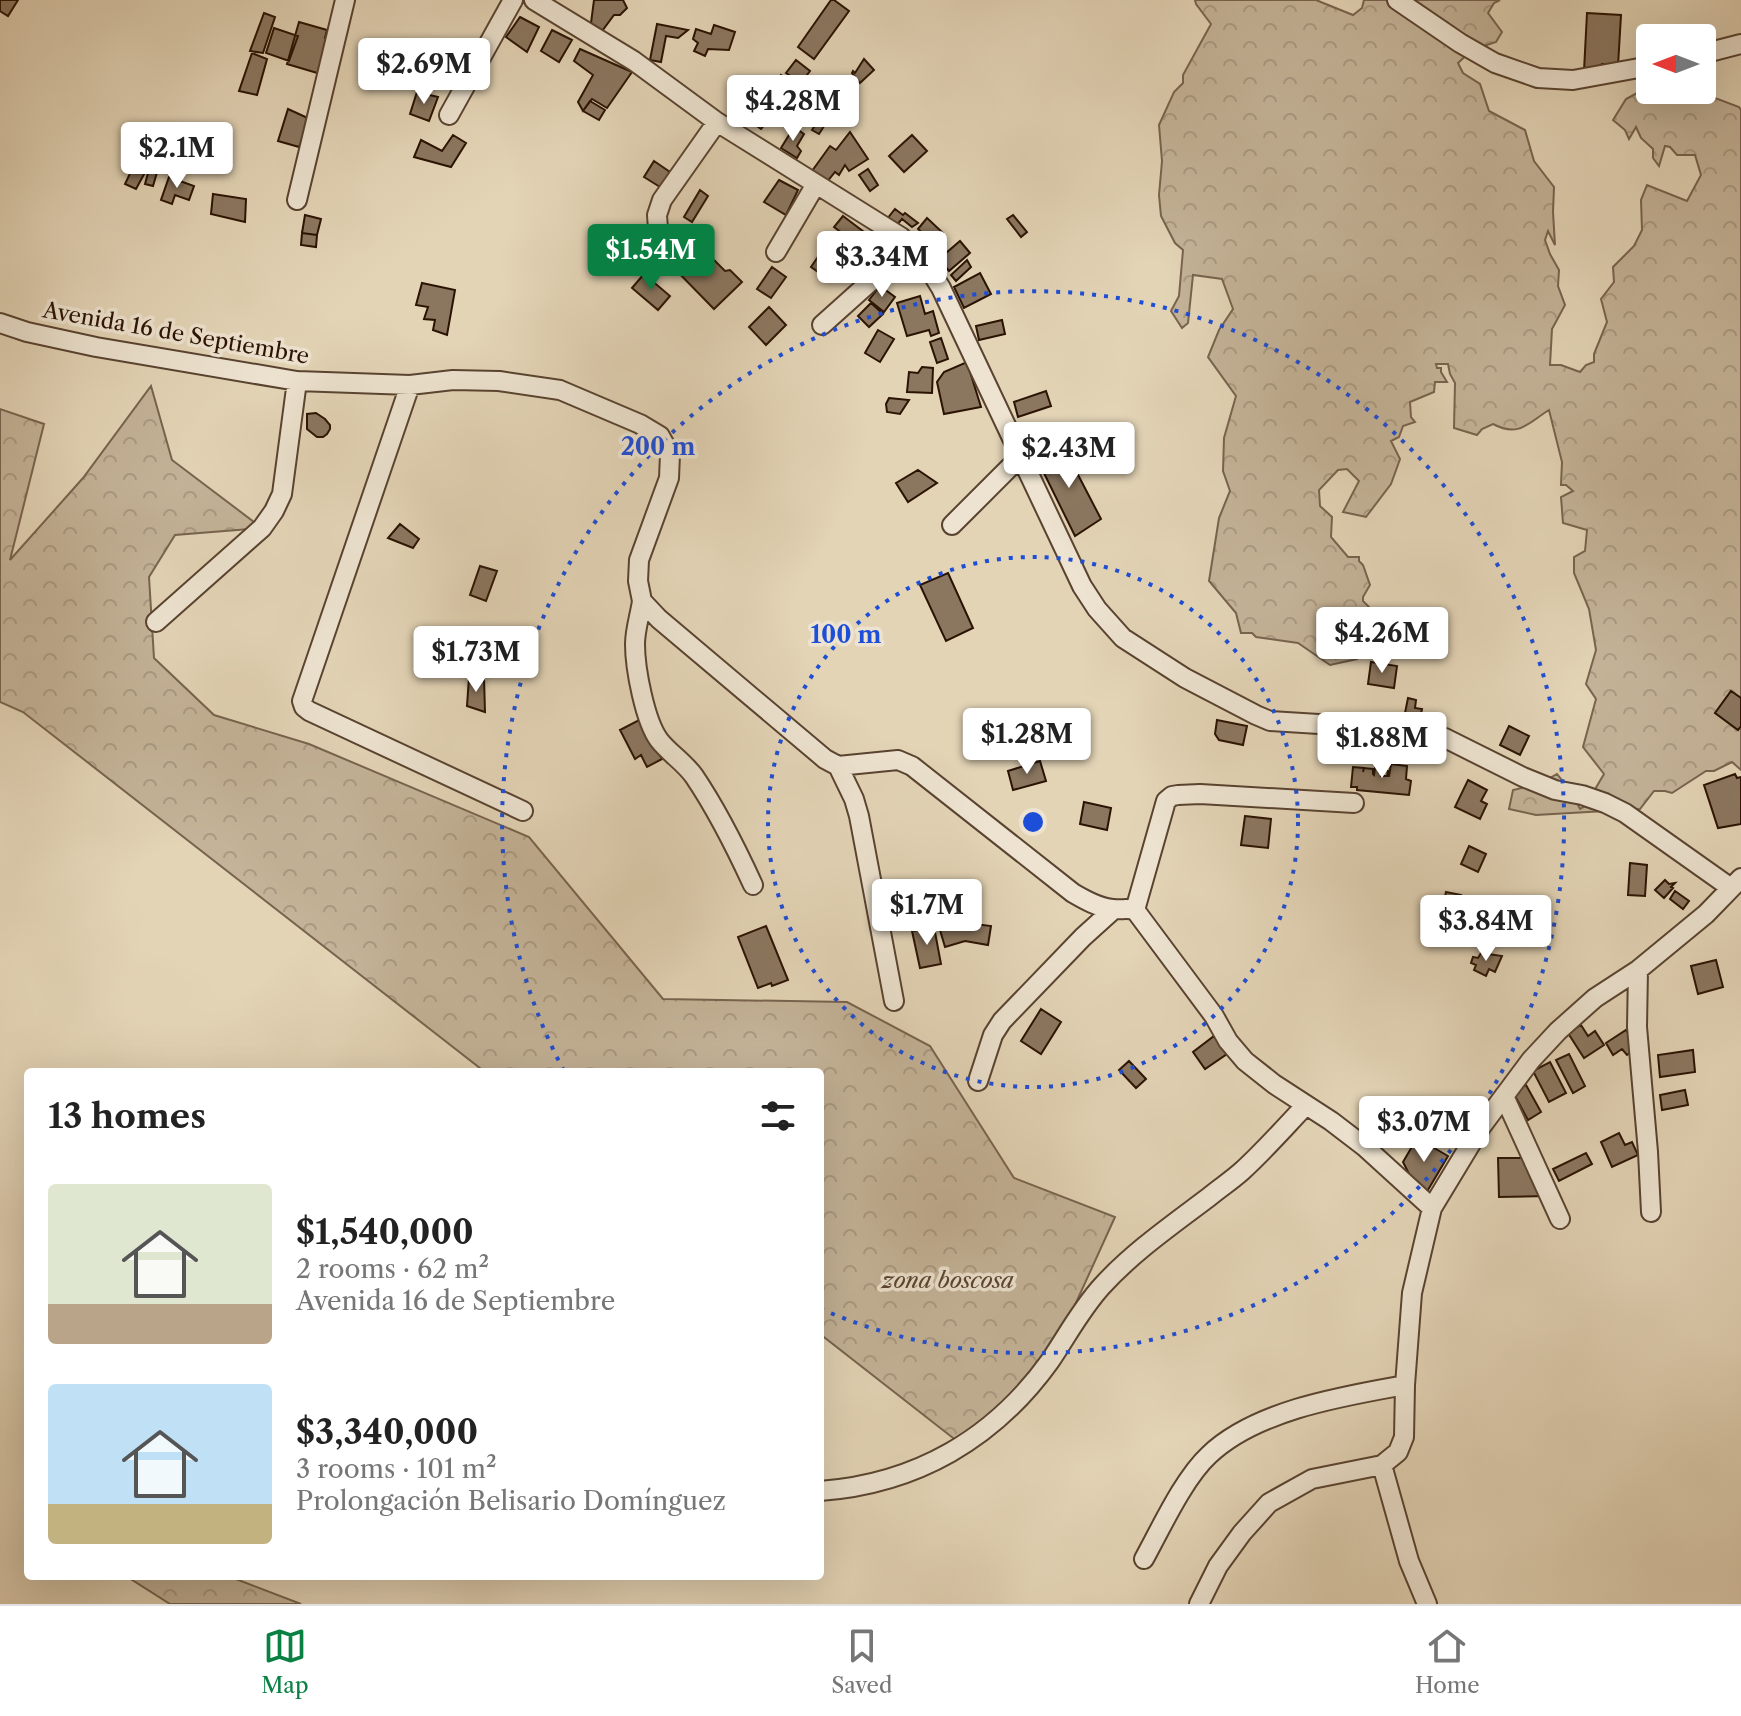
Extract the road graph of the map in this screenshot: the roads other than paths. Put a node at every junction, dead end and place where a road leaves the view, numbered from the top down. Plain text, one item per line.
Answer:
1 (345, 0) edge
2 (513, 0) edge
3 (534, 0) edge
4 (1397, 0) edge
5 (1741, 44) edge
6 (1716, 50) edge
7 (1636, 69) edge
8 (449, 115) dead end
9 (717, 122) junction
10 (816, 184) junction
11 (297, 200) dead end
12 (901, 237) junction
13 (659, 243) dead end
14 (776, 252) dead end
15 (0, 323) edge
16 (822, 325) dead end
17 (297, 381) junction
18 (410, 385) junction
19 (1021, 456) junction
20 (952, 525) dead end
21 (642, 601) junction
22 (156, 622) dead end
23 (838, 766) junction
24 (1354, 803) dead end
25 (523, 811) dead end
26 (1736, 883) edge
27 (753, 885) dead end
28 (1114, 909) junction
29 (1135, 910) junction
30 (1638, 970) junction
31 (894, 1001) dead end
32 (978, 1081) dead end
33 (1504, 1096) junction
34 (1306, 1105) junction
35 (1432, 1208) junction
36 (1651, 1212) dead end
37 (1560, 1219) dead end
38 (1405, 1385) junction
39 (1382, 1465) junction
40 (824, 1491) edge
41 (1144, 1559) dead end
42 (1199, 1604) edge
43 (1427, 1604) edge

1 - 11 street
2 - 8 street
3 - 9 street
4 - 7 street
5 - 6 street
9 - 10 street
9 - 13 street
10 - 12 street
10 - 14 street
12 - 16 street
12 - 19 street
15 - 17 street, Avenida 16 de Septiembre
17 - 18 street, Avenida 16 de Septiembre
17 - 22 street
18 - 21 street, Avenida 16 de Septiembre
18 - 25 street
19 - 20 street
19 - 26 street
21 - 23 street
21 - 27 street, Avenida 16 de Septiembre
23 - 28 street
23 - 31 street
24 - 29 street
26 - 30 street
28 - 29 street
28 - 32 street
29 - 34 street
30 - 33 street
30 - 36 street
33 - 35 street
33 - 37 street
34 - 35 street
34 - 40 street
35 - 38 street
38 - 39 street
38 - 41 street
39 - 42 street
39 - 43 street

